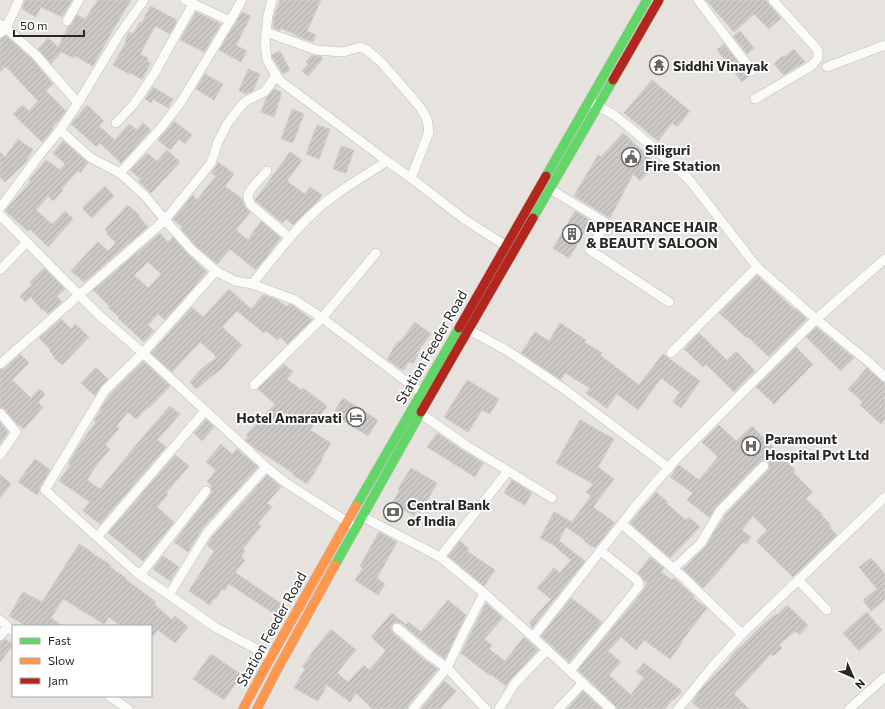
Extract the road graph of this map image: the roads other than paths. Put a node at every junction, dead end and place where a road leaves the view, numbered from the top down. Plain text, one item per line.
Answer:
1 (19, 0) edge
2 (79, 0) edge
3 (144, 0) edge
4 (242, 0) edge
5 (272, 0) edge
6 (647, 0) edge
7 (659, 0) edge
8 (698, 0) edge
9 (773, 0) edge
10 (189, 2) edge
11 (67, 21) dead end
12 (230, 21) junction
13 (2, 28) edge
14 (266, 32) junction
15 (885, 45) edge
16 (827, 67) dead end
17 (752, 71) dead end
18 (276, 74) junction
19 (755, 99) dead end
20 (589, 101) junction
21 (78, 103) junction
22 (598, 106) junction
23 (116, 123) dead end
24 (60, 130) junction
25 (387, 161) junction
26 (267, 171) dead end
27 (120, 173) junction
28 (411, 178) junction
29 (550, 188) junction
30 (0, 208) edge
31 (0, 215) edge
32 (165, 220) junction
33 (290, 238) junction
34 (27, 242) junction
35 (506, 246) junction
36 (376, 253) dead end
37 (885, 259) edge
38 (757, 267) junction
39 (0, 270) edge
40 (216, 271) junction
41 (252, 284) junction
42 (79, 295) junction
43 (668, 302) dead end
44 (322, 318) junction
45 (816, 319) junction
46 (469, 330) junction
47 (143, 353) junction
48 (670, 353) dead end
49 (0, 364) edge
50 (885, 377) edge
51 (254, 384) dead end
52 (421, 393) junction
53 (429, 398) junction
54 (206, 411) junction
55 (0, 413) edge
56 (420, 414) junction
57 (0, 455) edge
58 (764, 466) dead end
59 (266, 467) junction
60 (669, 468) junction
61 (508, 471) junction
62 (206, 491) dead end
63 (552, 498) dead end
64 (884, 502) edge
65 (363, 517) junction
66 (346, 522) junction
67 (622, 524) junction
68 (356, 528) junction
69 (97, 537) junction
70 (601, 551) junction
71 (440, 557) junction
72 (673, 569) junction
73 (140, 575) junction
74 (798, 580) junction
75 (484, 593) junction
76 (169, 595) junction
77 (827, 610) dead end
78 (0, 620) edge
79 (397, 628) dead end
80 (10, 629) edge
81 (742, 634) junction
82 (0, 636) edge
83 (533, 637) junction
84 (547, 650) junction
85 (271, 657) junction
86 (447, 668) junction
87 (570, 670) junction
88 (885, 677) edge
89 (583, 683) junction
90 (110, 697) edge
91 (683, 707) edge
92 (128, 709) edge
93 (243, 709) edge
94 (257, 709) edge
95 (413, 709) edge
96 (486, 709) edge
97 (499, 709) edge
98 (558, 709) edge
99 (611, 709) edge
100 (849, 709) edge

1 - 13 street
2 - 11 street
3 - 21 street
4 - 12 street
5 - 14 street
6 - 20 street, Station Feeder Road
7 - 22 street, Station Feeder Road
8 - 17 street
9 - 19 street
10 - 12 street
10 - 23 street
12 - 27 street
13 - 21 street
14 - 18 street
14 - 28 street
15 - 16 street
18 - 25 street
18 - 32 street
20 - 22 street
20 - 35 street, Station Feeder Road
21 - 24 street
22 - 29 street, Station Feeder Road
22 - 38 street
24 - 27 street
24 - 30 street
25 - 28 street
25 - 33 street
26 - 33 street
27 - 32 street
28 - 35 street
29 - 43 street
29 - 46 street, Station Feeder Road
31 - 34 street
32 - 40 street
32 - 42 street
33 - 41 street
34 - 39 street
34 - 42 street
35 - 52 street, Station Feeder Road
36 - 44 street
37 - 45 street
38 - 45 street
38 - 48 street
40 - 41 street
40 - 47 street
41 - 44 street
42 - 47 street
42 - 49 street
44 - 51 street
44 - 52 street
45 - 50 street
45 - 60 street
46 - 53 street, Station Feeder Road
46 - 60 street
47 - 54 street
47 - 69 street
52 - 53 street
52 - 66 street, Station Feeder Road
53 - 56 street, Station Feeder Road
54 - 59 street
54 - 69 street
55 - 57 street
56 - 61 street
56 - 65 street, Station Feeder Road
58 - 72 street
59 - 66 street
59 - 76 street
60 - 67 street
61 - 63 street
61 - 71 street
62 - 73 street
64 - 74 street
65 - 68 street, Station Feeder Road
65 - 71 street
66 - 68 street
66 - 85 street, Station Feeder Road
67 - 70 street
67 - 72 street
68 - 94 street, Station Feeder Road
69 - 73 street
70 - 83 street
70 - 87 street
71 - 75 street
72 - 81 street
73 - 76 street
74 - 77 street
74 - 81 street
75 - 83 street
75 - 86 street
76 - 85 street
78 - 80 street
79 - 86 street
80 - 82 street
81 - 91 street
83 - 84 street
84 - 87 street
84 - 97 street
85 - 93 street, Station Feeder Road
86 - 95 street
86 - 96 street
87 - 89 street
88 - 100 street
89 - 98 street
89 - 99 street
90 - 92 street

